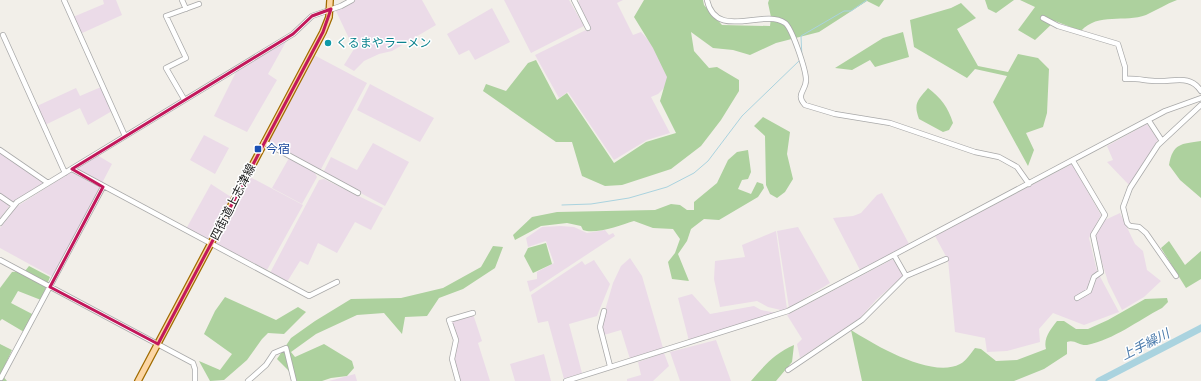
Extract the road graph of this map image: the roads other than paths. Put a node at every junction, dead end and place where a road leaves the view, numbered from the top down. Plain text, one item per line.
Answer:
1 (64, 0) edge
2 (182, 0) edge
3 (330, 0) edge
4 (352, 0) edge
5 (574, 0) edge
6 (707, 0) edge
7 (199, 4) dead end
8 (186, 9) junction
9 (331, 9) junction
10 (1043, 18) dead end
11 (588, 28) dead end
12 (3, 35) dead end
13 (1201, 91) edge
14 (1201, 98) edge
15 (184, 99) junction
16 (1201, 105) edge
17 (1149, 121) junction
18 (125, 136) junction
19 (1162, 141) junction
20 (264, 142) junction
21 (0, 150) edge
22 (1073, 161) junction
23 (72, 169) junction
24 (65, 173) junction
25 (48, 183) junction
26 (1029, 184) junction
27 (103, 187) junction
28 (358, 193) dead end
29 (0, 196) edge
30 (13, 205) junction
31 (0, 223) edge
32 (211, 243) junction
33 (894, 255) junction
34 (946, 259) dead end
35 (0, 260) edge
36 (906, 276) junction
37 (1176, 276) dead end
38 (337, 282) dead end
39 (50, 287) junction
40 (1077, 298) dead end
41 (604, 311) dead end
42 (473, 313) dead end
43 (158, 344) junction
44 (610, 366) junction
45 (788, 370) dead end
46 (1, 378) dead end
47 (138, 381) edge
48 (195, 381) edge
49 (248, 381) edge
50 (294, 381) edge
51 (458, 381) edge
52 (566, 381) edge

1 - 18 street
2 - 8 street
3 - 9 main road, 四街道上志津線
4 - 9 street
5 - 11 street
6 - 26 street
7 - 8 street
8 - 15 street
9 - 15 street
9 - 20 main road, 四街道上志津線
10 - 13 street
12 - 24 street
14 - 17 street
15 - 18 street
16 - 19 street
17 - 19 street
17 - 22 street
18 - 23 street
19 - 37 street
20 - 28 street
20 - 32 main road, 四街道上志津線
21 - 25 street
22 - 26 street
22 - 40 street
23 - 24 street
23 - 27 street
24 - 25 street
25 - 30 street
26 - 33 street
27 - 32 street
27 - 39 street
29 - 30 street
30 - 31 street
32 - 38 street
32 - 43 main road, 四街道上志津線
33 - 36 street
33 - 44 street
34 - 36 street
35 - 39 street
36 - 45 street
39 - 43 street
39 - 46 street
41 - 44 street
42 - 51 street
43 - 47 main road, 四街道上志津線
43 - 48 street
44 - 52 street
49 - 50 street

